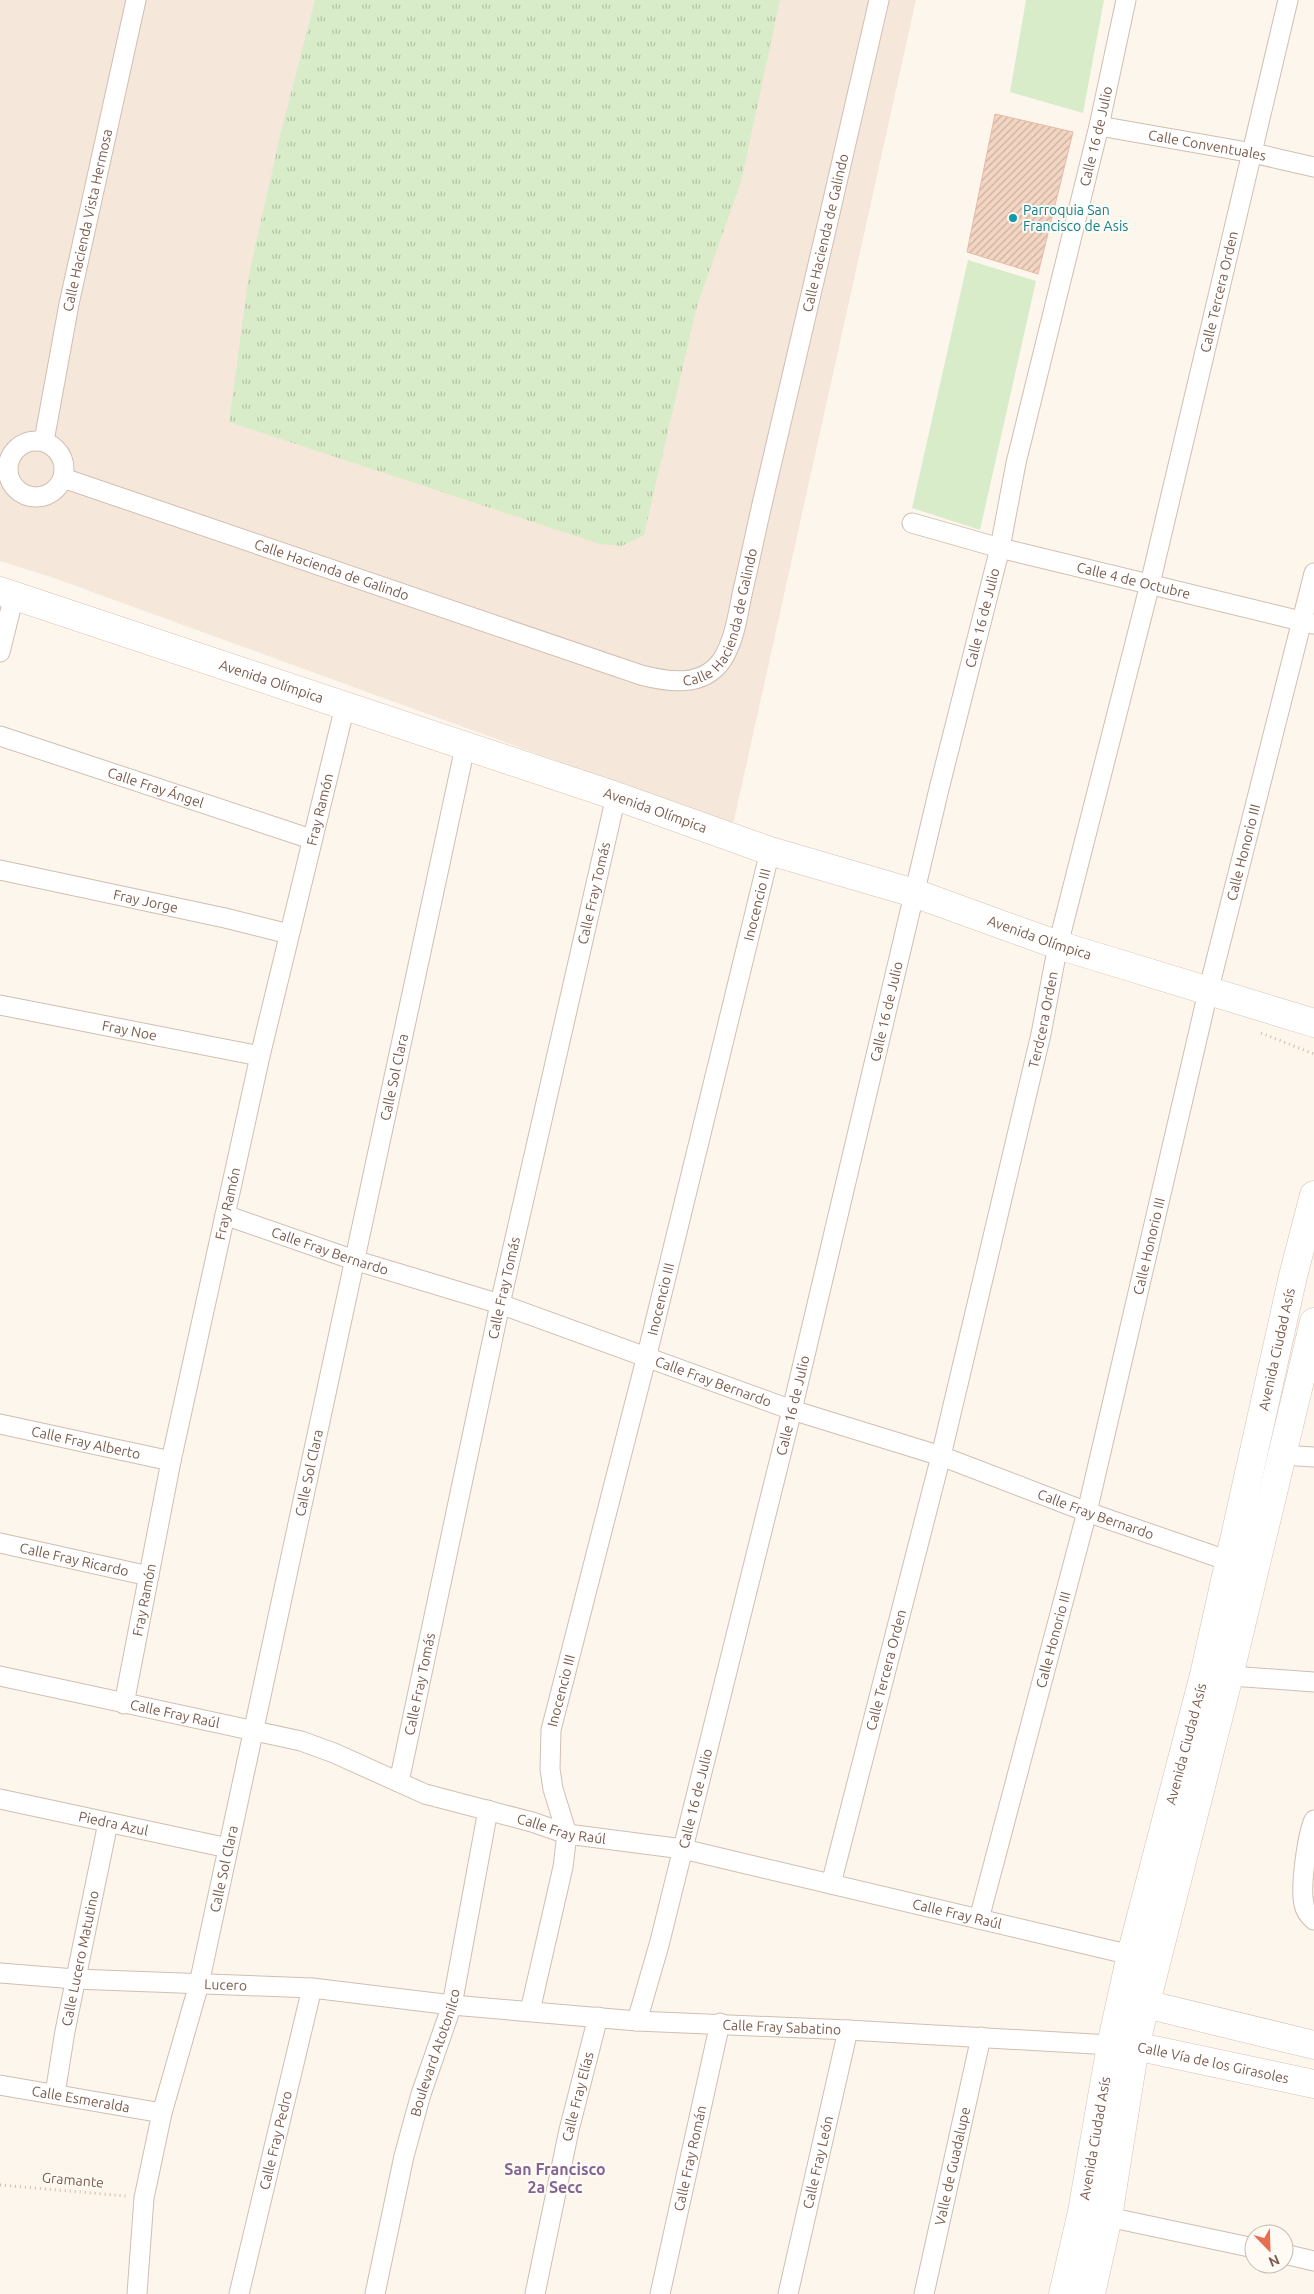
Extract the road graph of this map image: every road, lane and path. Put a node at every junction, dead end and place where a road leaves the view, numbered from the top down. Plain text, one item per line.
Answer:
1 (136, 0) edge
2 (879, 0) edge
3 (1126, 0) edge
4 (1288, 0) edge
5 (1099, 126) junction
6 (1253, 153) junction
7 (1314, 167) edge
8 (44, 441) junction
9 (5, 457) edge
10 (63, 478) junction
11 (912, 524) dead end
12 (1000, 548) junction
13 (1314, 573) edge
14 (1150, 584) junction
15 (7, 594) edge
16 (1308, 622) edge
17 (0, 652) edge
18 (345, 706) junction
19 (0, 736) edge
20 (465, 748) junction
21 (616, 796) junction
22 (311, 839) junction
23 (770, 850) junction
24 (0, 870) edge
25 (914, 893) junction
26 (289, 934) junction
27 (1058, 945) junction
28 (1208, 992) junction
29 (0, 1005) edge
30 (1314, 1023) edge
31 (260, 1056) junction
32 (1314, 1195) edge
33 (225, 1215) junction
34 (354, 1260) junction
35 (500, 1304) junction
36 (1314, 1324) edge
37 (646, 1358) junction
38 (792, 1410) junction
39 (0, 1424) edge
40 (1282, 1455) junction
41 (940, 1456) junction
42 (1314, 1457) edge
43 (171, 1461) junction
44 (1087, 1512) junction
45 (0, 1544) edge
46 (1229, 1561) junction
47 (149, 1576) junction
48 (1216, 1675) junction
49 (0, 1676) edge
50 (1314, 1682) edge
51 (124, 1704) junction
52 (253, 1731) junction
53 (399, 1782) junction
54 (0, 1799) edge
55 (488, 1810) junction
56 (1314, 1820) edge
57 (108, 1823) junction
58 (567, 1834) junction
59 (228, 1848) junction
60 (683, 1849) junction
61 (831, 1884) junction
62 (979, 1919) junction
63 (1314, 1920) edge
64 (1131, 1956) junction
65 (0, 1973) edge
66 (75, 1979) junction
67 (199, 1984) junction
68 (312, 1988) junction
69 (1134, 2001) junction
70 (452, 2005) junction
71 (530, 2011) junction
72 (598, 2018) junction
73 (637, 2021) junction
74 (720, 2023) junction
75 (848, 2030) junction
76 (981, 2037) junction
77 (1123, 2045) junction
78 (1314, 2045) edge
79 (1314, 2084) edge
80 (0, 2085) edge
81 (55, 2094) junction
82 (162, 2113) junction
83 (0, 2185) edge
84 (144, 2198) junction
85 (1108, 2216) junction
86 (1244, 2246) edge
87 (1294, 2256) edge
88 (1314, 2260) edge
89 (137, 2294) edge
90 (239, 2294) edge
91 (375, 2294) edge
92 (535, 2294) edge
93 (660, 2294) edge
94 (788, 2294) edge
95 (924, 2294) edge
96 (1063, 2294) edge
97 (1091, 2294) edge

1 - 8 street, Calle Hacienda Vista Hermosa
2 - 10 street, Calle Hacienda de Galindo
3 - 5 street, Calle 16 de Julio
4 - 6 street, Calle Tercera Orden
5 - 6 street, Calle Conventuales
5 - 12 street, Calle 16 de Julio
6 - 7 street, Calle Conventuales
6 - 14 street, Calle Tercera Orden
8 - 9 street
8 - 10 street
9 - 10 street
11 - 12 street, Calle 4 de Octubre
12 - 14 street, Calle 4 de Octubre
12 - 25 street, Calle 16 de Julio
13 - 16 street, Calle Honorio III
14 - 16 street, Calle 4 de Octubre
14 - 27 street, Terdcera Orden
15 - 17 street
15 - 18 street, Avenida Olímpica
16 - 28 street, Calle Honorio III
18 - 20 street, Avenida Olímpica
18 - 22 street, Fray Ramón
19 - 22 street, Calle Fray Ángel
20 - 21 street, Avenida Olímpica
20 - 34 street, Calle Sol Clara
21 - 23 street, Avenida Olímpica
21 - 35 street, Calle Fray Tomás
22 - 26 street, Fray Ramón
23 - 25 street, Avenida Olímpica
23 - 37 street, Inocencio III
24 - 26 street, Fray Jorge
25 - 27 street, Avenida Olímpica
25 - 38 street, Calle 16 de Julio
26 - 31 street, Fray Ramón
27 - 28 street, Avenida Olímpica
27 - 41 street, Terdcera Orden
28 - 30 street, Avenida Olímpica
28 - 44 street, Calle Honorio III
29 - 31 street, Fray Noe
31 - 33 street, Fray Ramón
32 - 46 street, Avenida Ciudad Asís
33 - 34 street, Calle Fray Bernardo
33 - 43 street, Fray Ramón
34 - 35 street, Calle Fray Bernardo
34 - 52 street, Calle Sol Clara
35 - 37 street, Calle Fray Bernardo
35 - 53 street, Calle Fray Tomás
36 - 40 street, Avenida Ciudad Asís
37 - 38 street, Calle Fray Bernardo
37 - 58 street, Inocencio III
38 - 41 street, Calle Fray Bernardo
38 - 60 street, Calle 16 de Julio
39 - 43 street, Calle Fray Alberto
40 - 42 street
40 - 48 street, Avenida Ciudad Asís
41 - 44 street, Calle Fray Bernardo
41 - 61 street, Calle Tercera Orden
43 - 47 street, Fray Ramón
44 - 46 street, Calle Fray Bernardo
44 - 62 street, Calle Honorio III
45 - 47 street, Calle Fray Ricardo
46 - 48 street, Avenida Ciudad Asís
47 - 51 street, Fray Ramón
48 - 50 street
48 - 64 street, Avenida Ciudad Asís
48 - 69 street, Avenida Ciudad Asís
49 - 51 street, Calle Fray Raúl
51 - 52 street, Calle Fray Raúl
52 - 53 street, Calle Fray Raúl
52 - 59 street, Calle Sol Clara
53 - 55 street, Calle Fray Raúl
54 - 57 street, Piedra Azul
55 - 58 street, Calle Fray Raúl
55 - 70 street, Boulevard Atotonilco
56 - 63 street
57 - 59 street, Piedra Azul
57 - 66 street, Calle Lucero Matutino
58 - 60 street, Calle Fray Raúl
58 - 71 street
59 - 67 street, Calle Sol Clara
60 - 61 street, Calle Fray Raúl
60 - 73 street, Calle 16 de Julio
61 - 62 street, Calle Fray Raúl
62 - 64 street, Calle Fray Raúl
64 - 69 street, Avenida Ciudad Asís
65 - 66 street, Lucero
66 - 67 street, Lucero
66 - 81 street, Calle Lucero Matutino
67 - 68 street, Lucero
67 - 82 street, Calle Sol Clara
68 - 70 street, Lucero
68 - 90 street, Calle Fray Pedro
69 - 77 street, Avenida Ciudad Asís
69 - 78 street
70 - 71 street, Calle Fray Sabatino
70 - 91 street, Boulevard Atotonilco
71 - 72 street, Calle Fray Sabatino
72 - 73 street, Calle Fray Sabatino
72 - 92 street, Calle Fray Elías
73 - 74 street, Calle Fray Sabatino
74 - 75 street, Calle Fray Sabatino
74 - 93 street, Calle Fray Román
75 - 76 street, Calle Fray Sabatino
75 - 94 street, Calle Fray León
76 - 77 street, Calle Fray Sabatino
76 - 95 street, Valle de Guadalupe
77 - 79 street, Calle Vía de los Girasoles
77 - 85 street, Avenida Ciudad Asís
77 - 96 street, Avenida Ciudad Asís
80 - 81 street, Calle Esmeralda
81 - 82 street, Calle Esmeralda
82 - 84 street, Calle Sol Clara
83 - 84 path, Gramante
84 - 89 street, Calle Sol Clara
85 - 86 street
85 - 97 street, Avenida Ciudad Asís
87 - 88 street

